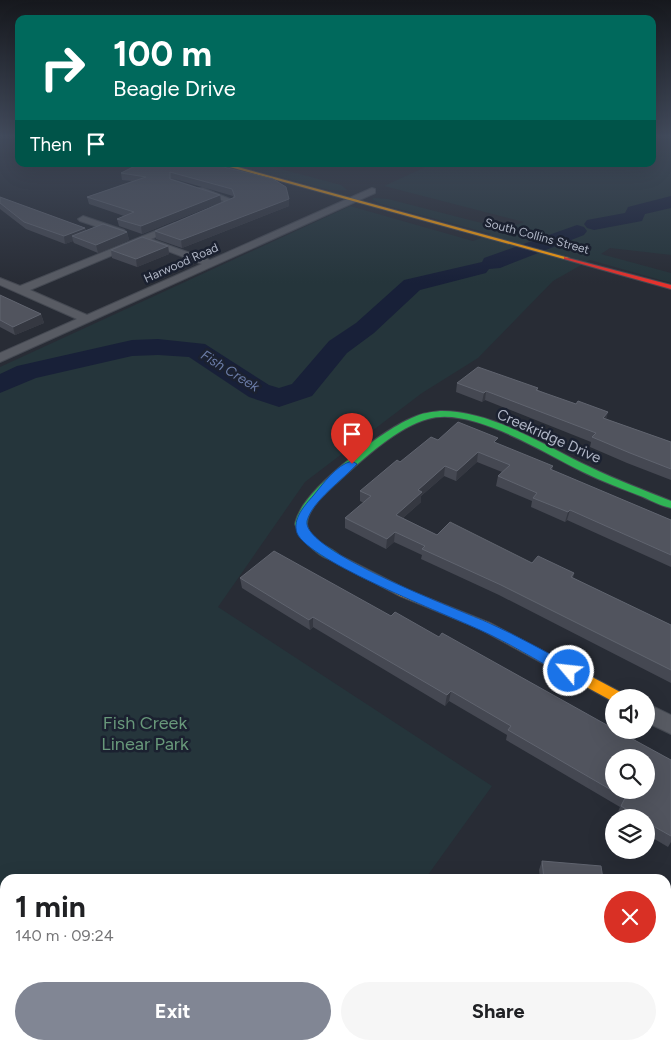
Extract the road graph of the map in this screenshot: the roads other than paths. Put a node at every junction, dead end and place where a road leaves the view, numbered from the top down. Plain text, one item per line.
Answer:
1 (300, 185) edge
2 (354, 186) dead end
3 (193, 188) edge
4 (376, 192) joint
5 (353, 199) junction
6 (202, 216) edge
7 (83, 219) dead end
8 (185, 222) edge
9 (142, 240) junction
10 (210, 263) junction
11 (0, 281) edge
12 (671, 287) edge
13 (20, 290) junction
14 (87, 319) junction
15 (0, 358) edge
16 (671, 505) edge
17 (605, 690) edge
18 (655, 717) edge
19 (671, 725) edge

1 - 5 main road, South Collins Street
2 - 4 main road
3 - 6 street
4 - 5 street, Harwood Road
5 - 10 street, Harwood Road
5 - 12 main road, South Collins Street
7 - 9 street
8 - 9 street
9 - 10 street
9 - 13 street
10 - 14 street, Harwood Road
11 - 13 street
13 - 14 street
14 - 15 street, Harwood Road
16 - 17 main road, Creekridge Drive
18 - 19 street

